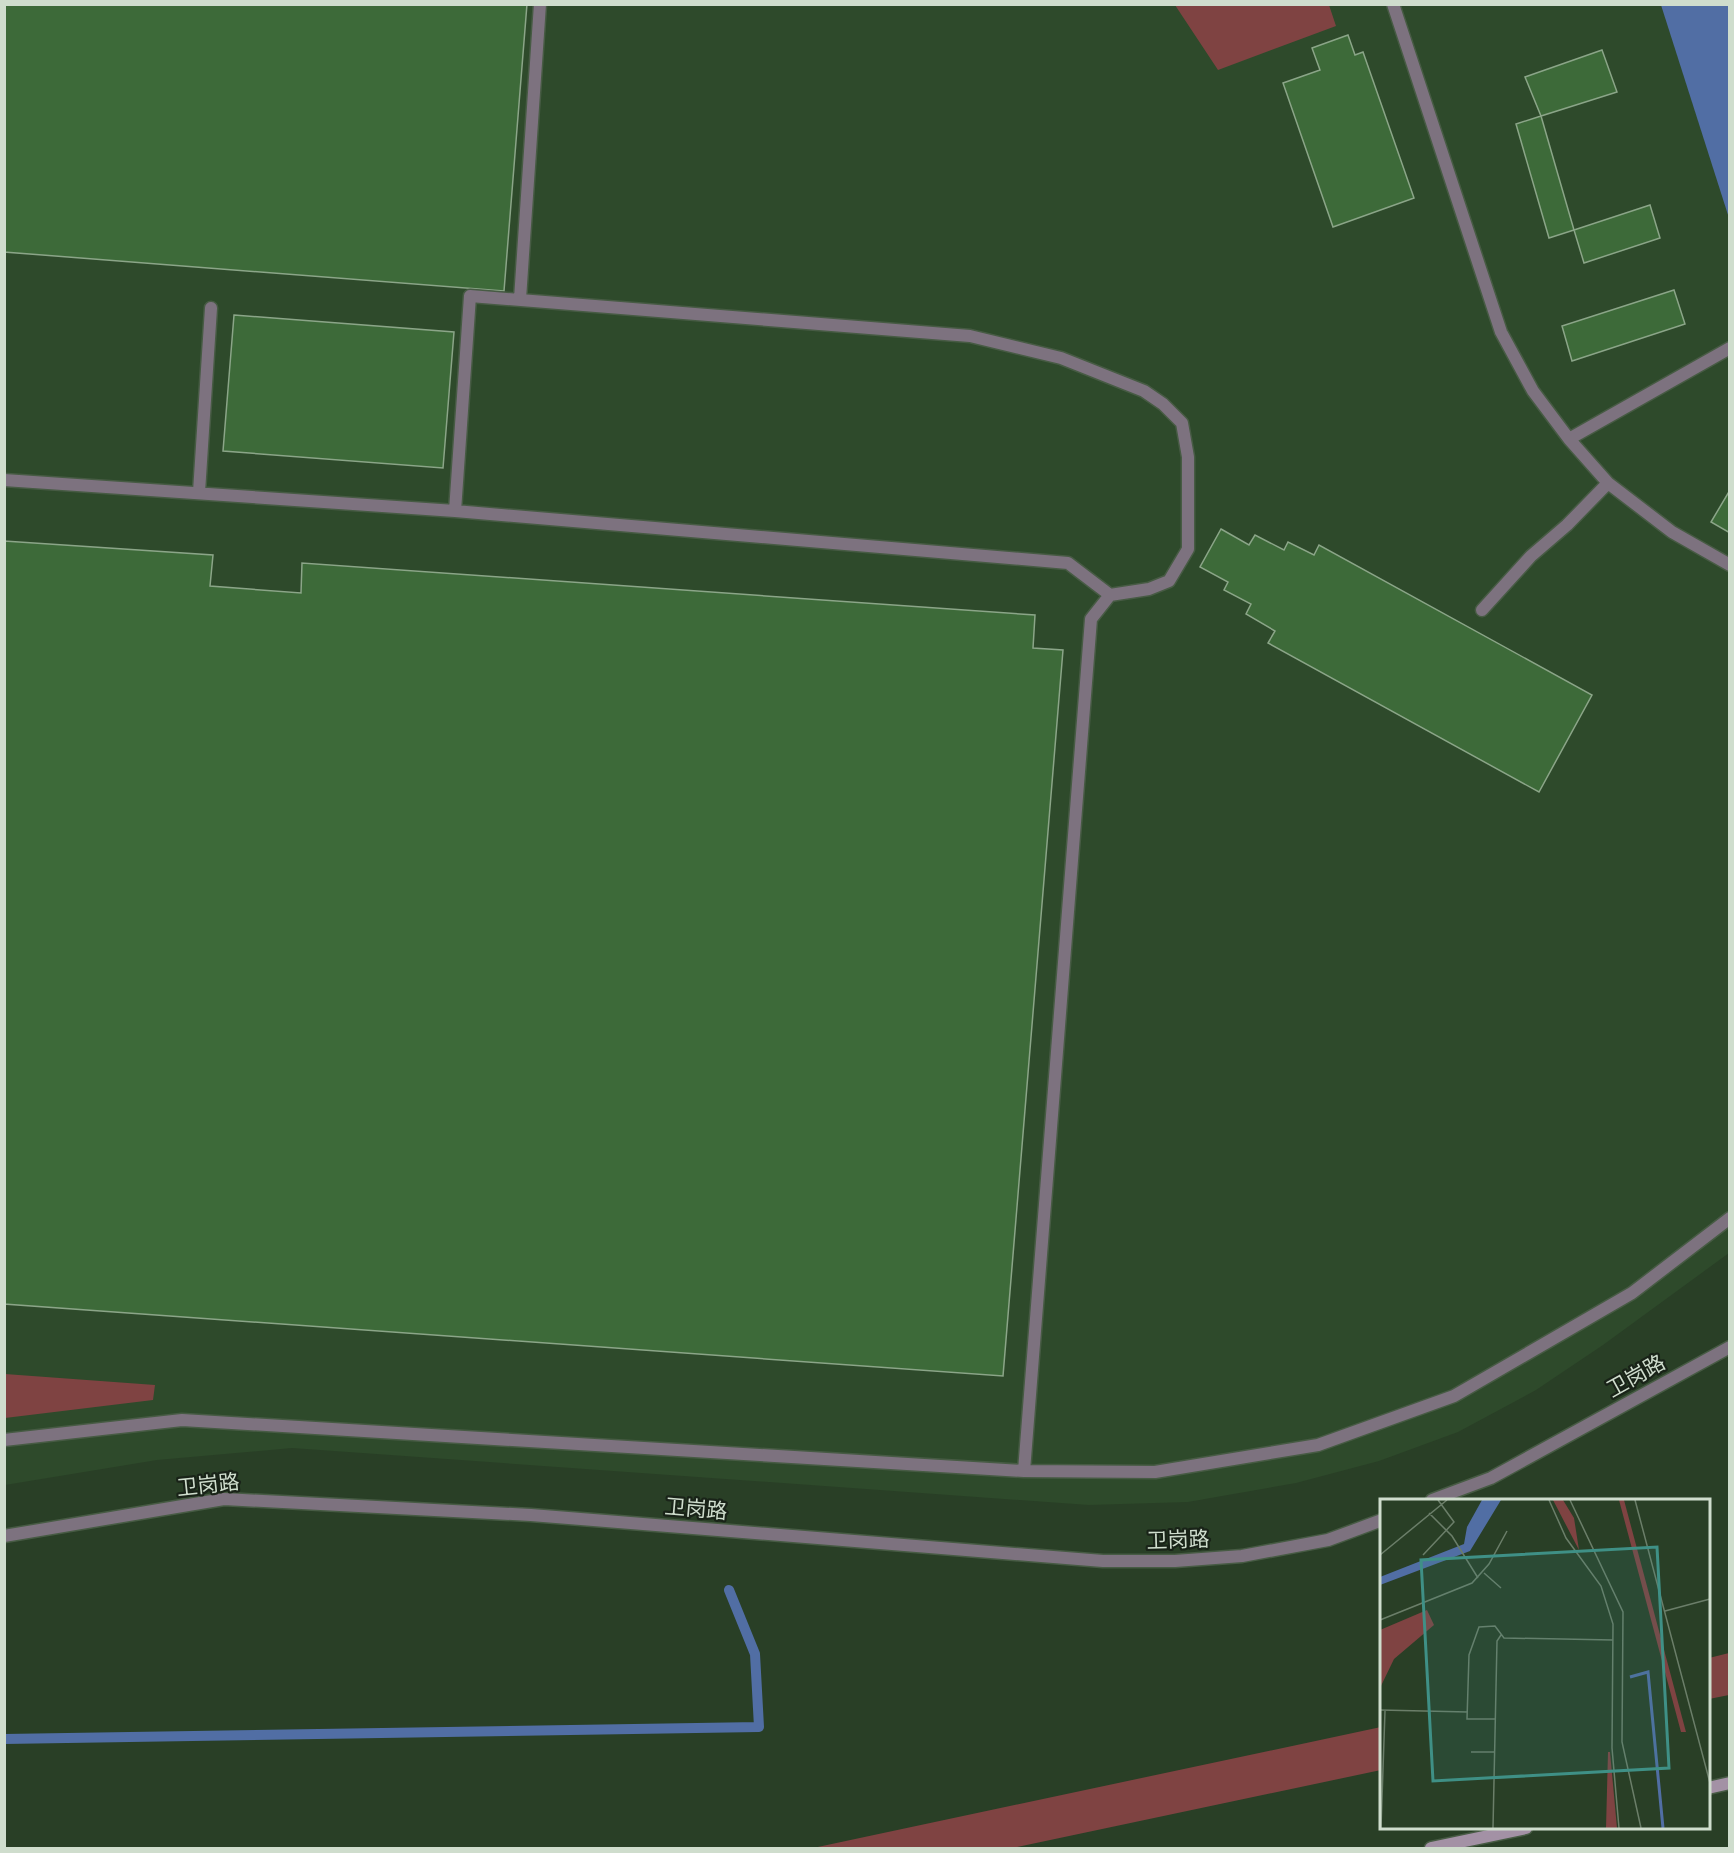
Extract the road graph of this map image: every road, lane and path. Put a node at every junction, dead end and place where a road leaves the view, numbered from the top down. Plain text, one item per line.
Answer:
1 (540, 4) edge
2 (1393, 4) edge
3 (520, 299) junction
4 (211, 308) dead end
5 (1730, 348) edge
6 (1569, 439) junction
7 (4, 480) edge
8 (1608, 483) junction
9 (199, 492) junction
10 (455, 511) junction
11 (1730, 566) edge
12 (1110, 595) junction
13 (1482, 610) dead end
14 (1730, 1218) edge
15 (1730, 1347) edge
16 (4, 1440) edge
17 (1024, 1471) junction
18 (1435, 1499) edge
19 (1380, 1521) edge
20 (4, 1536) edge
21 (1730, 1783) edge
22 (1710, 1788) edge
23 (1517, 1829) edge
24 (1431, 1848) edge

1 - 3 street
2 - 6 street
3 - 10 street
3 - 12 street
4 - 9 street
5 - 6 street
6 - 8 street
7 - 9 street
8 - 11 street
8 - 13 street
9 - 10 street
10 - 12 street
12 - 17 street
14 - 17 street
15 - 18 street, 卫岗路
16 - 17 street
19 - 20 street, 卫岗路
21 - 22 street
23 - 24 street

